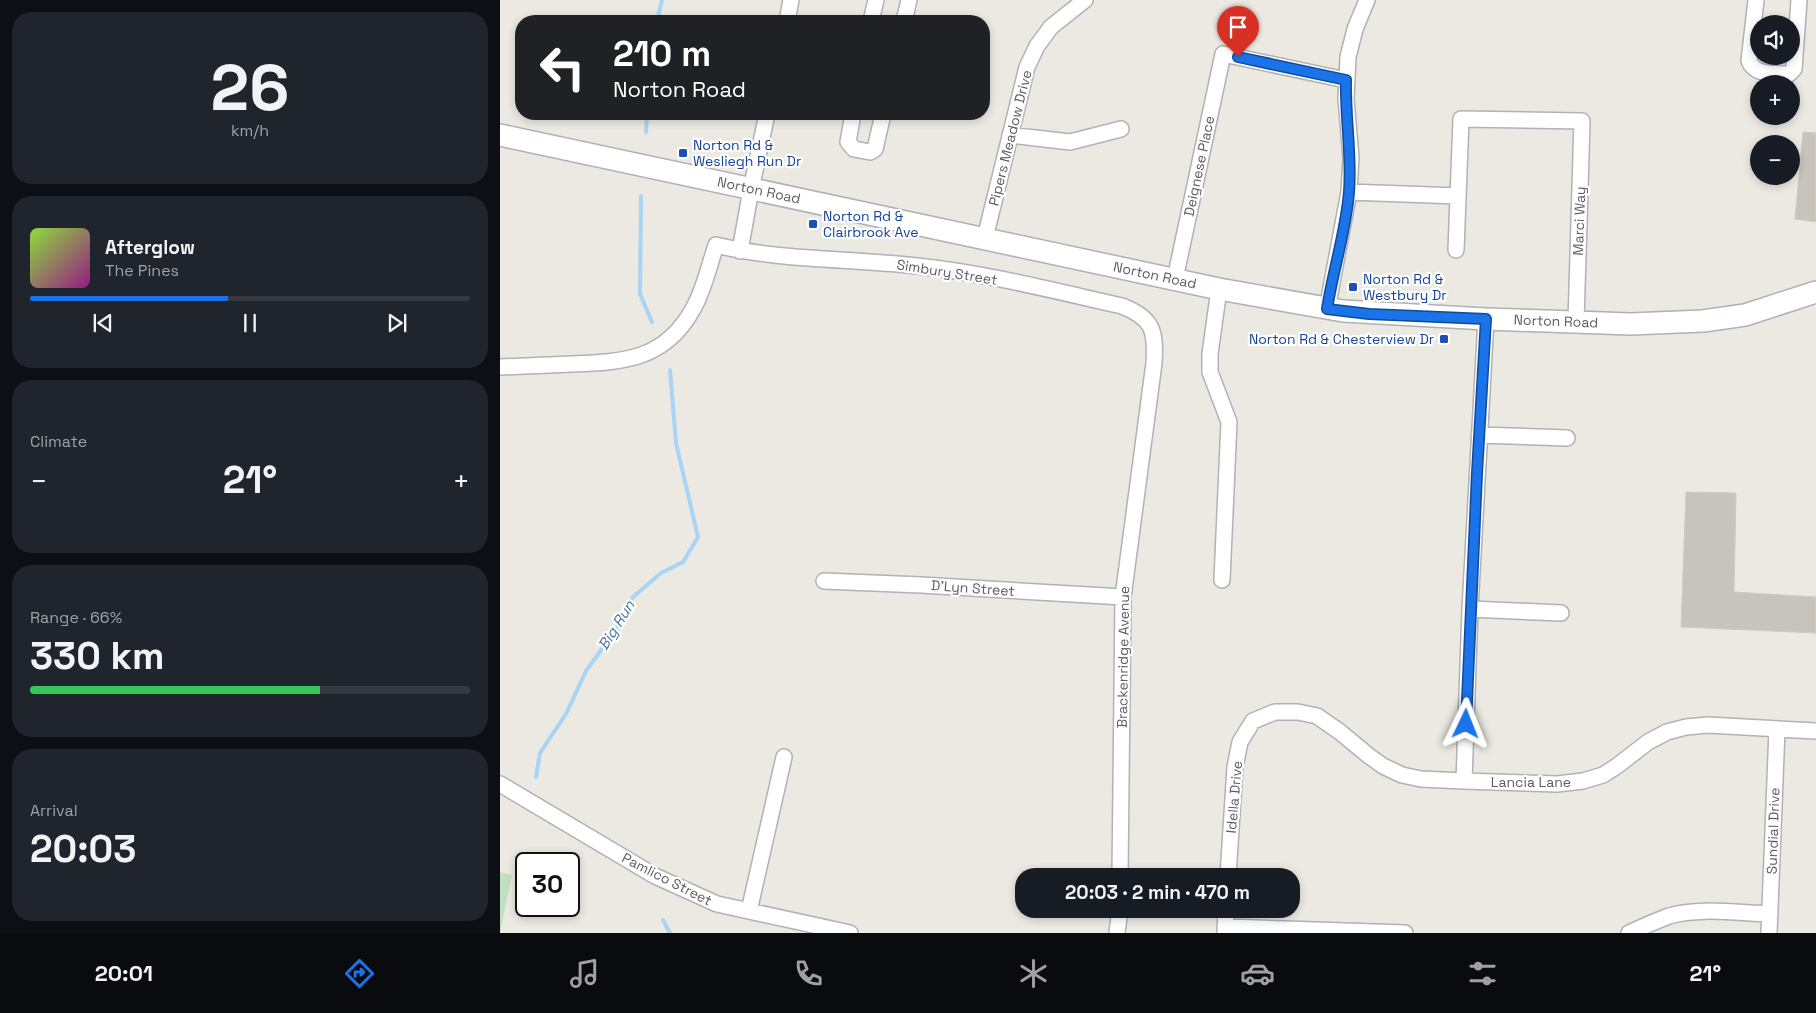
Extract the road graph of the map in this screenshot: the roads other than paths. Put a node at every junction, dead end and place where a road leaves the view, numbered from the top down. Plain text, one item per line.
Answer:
1 (791, 0) edge
2 (876, 0) edge
3 (909, 0) edge
4 (1085, 0) edge
5 (1367, 0) edge
6 (1756, 0) edge
7 (1799, 0) edge
8 (788, 15) edge
9 (872, 15) edge
10 (905, 15) edge
11 (1346, 80) junction
12 (766, 120) edge
13 (852, 120) edge
14 (882, 120) edge
15 (1120, 129) dead end
16 (500, 135) edge
17 (1010, 135) junction
18 (751, 189) junction
19 (1349, 192) junction
20 (1458, 196) junction
21 (985, 238) junction
22 (1456, 250) dead end
23 (740, 251) junction
24 (1175, 279) junction
25 (1219, 289) junction
26 (1816, 292) edge
27 (1327, 309) junction
28 (1486, 319) junction
29 (1148, 322) joint
30 (1576, 322) junction
31 (500, 367) edge
32 (1479, 435) junction
33 (1567, 438) dead end
34 (1222, 580) dead end
35 (824, 581) dead end
36 (1123, 597) junction
37 (1470, 609) junction
38 (1561, 613) dead end
39 (1253, 721) joint
40 (1777, 729) junction
41 (1816, 731) edge
42 (784, 757) dead end
43 (1464, 781) junction
44 (500, 784) edge
45 (1120, 868) edge
46 (1229, 868) edge
47 (749, 911) junction
48 (1770, 914) junction
49 (1119, 918) edge
50 (1225, 930) edge
51 (850, 933) edge
52 (1117, 933) edge
53 (1405, 933) edge
54 (1630, 933) edge
55 (1769, 933) edge

1 - 8 street
2 - 9 street
3 - 10 street
4 - 17 street, Pipers Meadow Drive
5 - 11 street
6 - 7 street
11 - 19 street
11 - 24 street, Deignese Place
12 - 18 street
13 - 14 street
15 - 17 street
16 - 18 main road, Norton Road
17 - 21 street, Pipers Meadow Drive
18 - 21 main road, Norton Road
18 - 23 street
19 - 20 street
19 - 27 street
20 - 22 street
20 - 30 street, Marci Way
21 - 24 main road, Norton Road
23 - 29 street, Simbury Street
23 - 31 street, Simbury Street
24 - 25 main road, Norton Road
25 - 27 main road, Norton Road
25 - 34 street
26 - 30 main road, Norton Road
27 - 28 main road, Norton Road
28 - 30 main road, Norton Road
28 - 32 street
29 - 36 street, Brackenridge Avenue
32 - 33 street
32 - 37 street
35 - 36 street, D'Lyn Street
36 - 45 street, Brackenridge Avenue
37 - 38 street
37 - 43 street
39 - 43 street, Lancia Lane
39 - 46 street, Idella Drive
40 - 41 street, Lancia Lane
40 - 43 street, Lancia Lane
40 - 48 street, Sundial Drive
42 - 47 street
44 - 47 street, Pamlico Street
47 - 51 street, Pamlico Street
48 - 54 street
48 - 55 street, Sundial Drive
49 - 52 street
50 - 53 street

